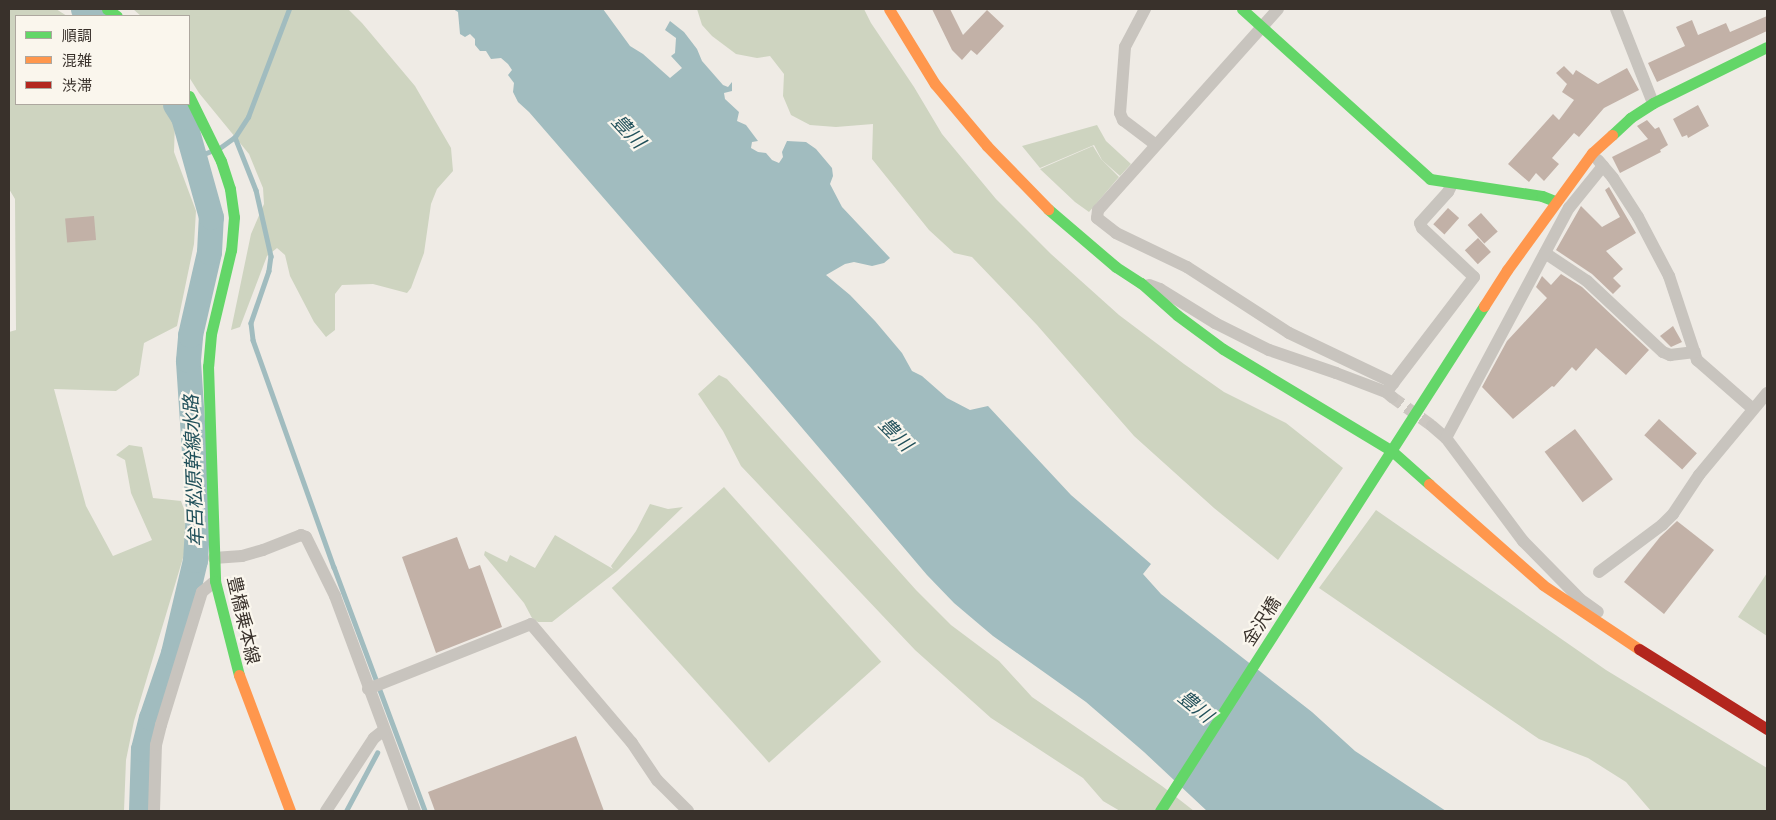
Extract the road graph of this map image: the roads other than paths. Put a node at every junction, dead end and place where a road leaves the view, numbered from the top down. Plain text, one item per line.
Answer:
1 (889, 9) edge
2 (1145, 9) edge
3 (1242, 9) edge
4 (1278, 9) edge
5 (1616, 9) edge
6 (1262, 26) junction
7 (1767, 47) edge
8 (190, 98) edge
9 (1653, 103) junction
10 (1156, 145) junction
11 (1592, 153) junction
12 (1603, 166) junction
13 (1452, 184) junction
14 (1555, 201) junction
15 (1545, 253) junction
16 (1142, 283) junction
17 (1695, 352) junction
18 (1391, 391) junction
19 (1767, 393) edge
20 (1753, 409) junction
21 (1432, 426) tunnel mouth
22 (1446, 438) junction
23 (1392, 451) junction
24 (214, 558) junction
25 (1599, 572) dead end
26 (215, 581) junction
27 (1637, 648) junction
28 (370, 688) junction
29 (1767, 729) edge
30 (384, 730) junction
31 (154, 811) edge
32 (290, 811) edge
33 (326, 811) edge
34 (415, 811) edge
35 (688, 811) edge
36 (1160, 811) edge

1 - 16 main road
2 - 10 street
3 - 6 main road
4 - 6 street
5 - 9 street
6 - 10 street
6 - 13 main road
7 - 9 main road, 金沢橋
8 - 24 main road, 豊橋乗本線
9 - 11 main road, 金沢橋
10 - 18 street
11 - 12 street
11 - 14 main road, 金沢橋
12 - 15 street
12 - 17 street
13 - 14 main road
13 - 18 street
14 - 23 main road, 金沢橋
15 - 17 street
15 - 22 street
16 - 18 street
16 - 23 main road
17 - 20 street
19 - 20 street
20 - 25 street
21 - 22 street
22 - 27 street
23 - 27 main road
23 - 36 main road, 金沢橋
24 - 26 main road, 豊橋乗本線
24 - 28 street
26 - 31 street
26 - 32 main road, 豊橋乗本線
27 - 29 main road
28 - 30 street
28 - 35 street
30 - 33 street
30 - 34 street

